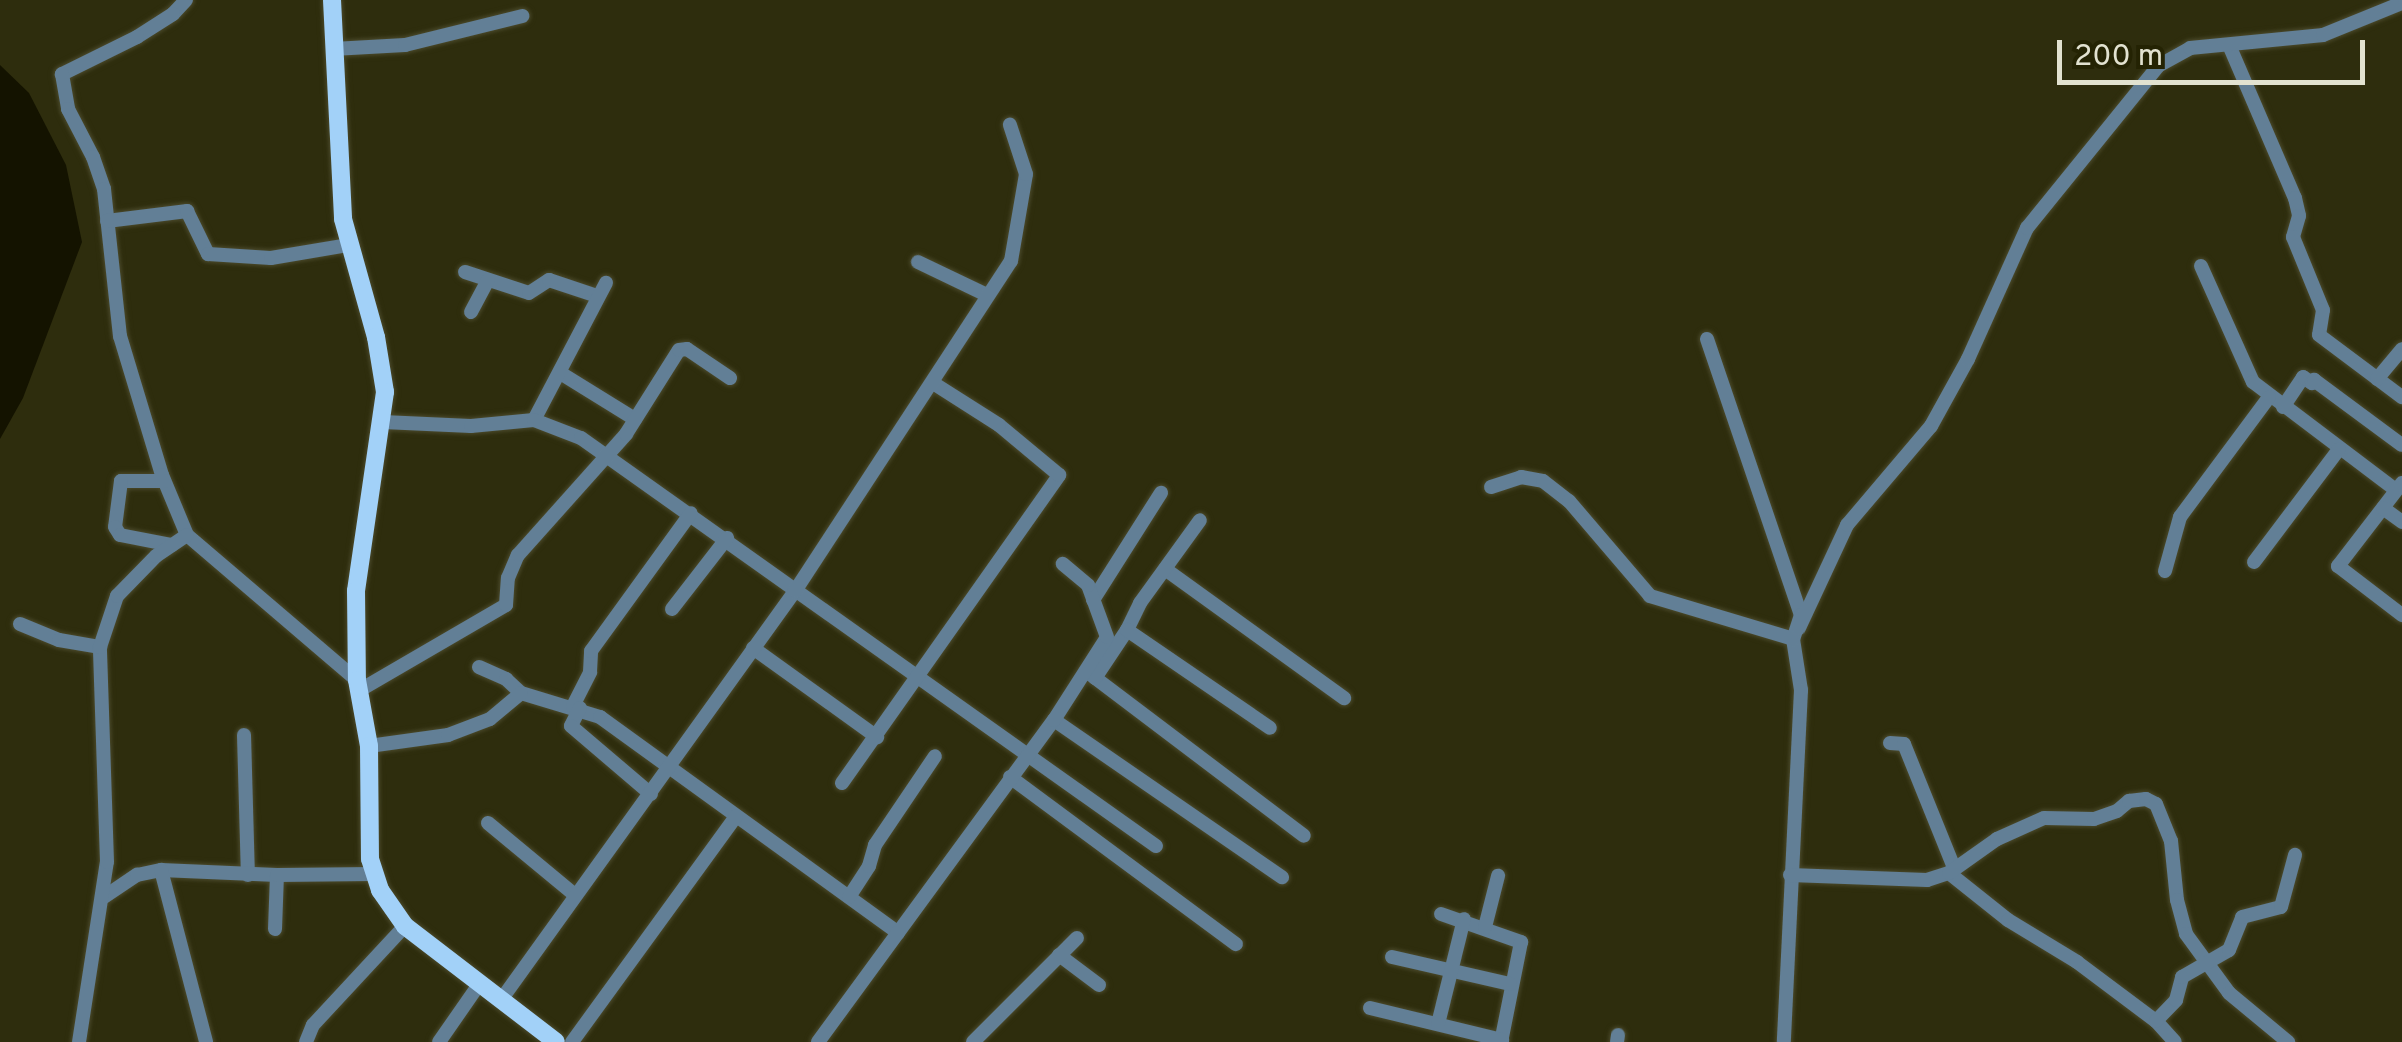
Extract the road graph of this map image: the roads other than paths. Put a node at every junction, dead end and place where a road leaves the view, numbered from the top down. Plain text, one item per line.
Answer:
1 (186, 0) edge
2 (332, 0) edge
3 (2402, 3) edge
4 (522, 16) dead end
5 (2229, 45) junction
6 (333, 49) junction
7 (1010, 125) dead end
8 (107, 221) junction
9 (349, 246) junction
10 (918, 262) dead end
11 (2202, 266) dead end
12 (465, 272) dead end
13 (488, 280) junction
14 (987, 295) junction
15 (471, 312) dead end
16 (1707, 338) dead end
17 (2402, 349) edge
18 (562, 374) junction
19 (730, 378) dead end
20 (2378, 380) junction
21 (933, 384) junction
22 (2269, 396) junction
23 (2402, 397) edge
24 (2283, 407) junction
25 (635, 419) junction
26 (534, 420) junction
27 (383, 422) junction
28 (2402, 445) edge
29 (2339, 449) junction
30 (608, 456) junction
31 (164, 480) junction
32 (1490, 487) dead end
33 (2399, 487) edge
34 (1161, 492) dead end
35 (2382, 508) junction
36 (692, 514) junction
37 (1200, 520) dead end
38 (2402, 522) edge
39 (187, 535) junction
40 (727, 538) junction
41 (172, 546) junction
42 (2254, 562) dead end
43 (1064, 564) dead end
44 (1165, 569) junction
45 (2165, 571) dead end
46 (796, 590) junction
47 (522, 596) dead end
48 (1092, 600) junction
49 (506, 605) junction
50 (672, 609) dead end
51 (2402, 615) edge
52 (20, 624) dead end
53 (1127, 630) junction
54 (1796, 633) junction
55 (100, 647) junction
56 (758, 652) junction
57 (479, 668) dead end
58 (1091, 675) junction
59 (918, 680) junction
60 (358, 685) junction
61 (521, 694) junction
62 (1344, 698) dead end
63 (576, 707) junction
64 (1054, 720) junction
65 (1270, 728) dead end
66 (244, 735) dead end
67 (876, 737) junction
68 (1890, 743) dead end
69 (368, 746) junction
70 (1027, 752) junction
71 (935, 756) dead end
72 (668, 770) junction
73 (1010, 777) junction
74 (842, 783) dead end
75 (650, 794) junction
76 (736, 816) junction
77 (488, 823) dead end
78 (1304, 836) dead end
79 (1156, 846) dead end
80 (2295, 855) dead end
81 (161, 870) junction
82 (1952, 871) junction
83 (374, 874) junction
84 (248, 875) junction
85 (277, 875) junction
86 (1790, 875) junction
87 (1498, 876) dead end
88 (1282, 877) dead end
89 (575, 894) junction
90 (104, 897) junction
91 (849, 897) junction
92 (1441, 914) dead end
93 (1464, 920) junction
94 (405, 926) junction
95 (1485, 927) junction
96 (275, 928) dead end
97 (898, 933) junction
98 (1078, 938) dead end
99 (1236, 944) dead end
100 (1059, 955) junction
101 (1392, 958) dead end
102 (2202, 961) junction
103 (1452, 971) junction
104 (480, 983) junction
105 (1510, 984) junction
106 (1099, 986) dead end
107 (501, 1000) junction
108 (1370, 1008) dead end
109 (2156, 1021) junction
110 (1438, 1024) junction
111 (1502, 1041) edge
112 (79, 1042) edge
113 (206, 1042) edge
114 (306, 1042) edge
115 (439, 1042) edge
116 (556, 1042) edge
117 (572, 1042) edge
118 (818, 1042) edge
119 (973, 1042) edge
120 (1784, 1042) edge
121 (2174, 1042) edge
122 (2288, 1042) edge

1 - 8 street
2 - 6 main road
3 - 5 street
4 - 6 street
5 - 20 street
5 - 54 street
6 - 9 main road
7 - 14 street
8 - 9 street
8 - 31 street
9 - 27 main road
10 - 14 street
11 - 22 street
12 - 13 street
13 - 15 street
13 - 18 street
14 - 21 street
16 - 54 street
17 - 20 street
18 - 25 street
18 - 26 street
19 - 25 street
20 - 23 street
21 - 46 street
21 - 59 street
22 - 24 street
22 - 45 street
24 - 28 street
24 - 29 street
25 - 30 street
26 - 27 street
26 - 30 street
27 - 60 main road
29 - 33 street
29 - 42 street
30 - 36 street
30 - 49 street
31 - 39 street
31 - 41 street
32 - 54 street
33 - 35 street
34 - 48 street
35 - 38 street
35 - 51 street
36 - 40 street
36 - 63 street
37 - 44 street
39 - 41 street
39 - 60 street
40 - 46 street
40 - 50 street
41 - 55 street
43 - 48 street
44 - 53 street
44 - 62 street
46 - 56 street
46 - 59 street
47 - 49 street
48 - 58 street
49 - 60 street
52 - 55 street
53 - 58 street
53 - 65 street
54 - 86 street
55 - 90 street
56 - 67 street
56 - 72 street
57 - 61 street
58 - 64 street
58 - 78 street
59 - 67 street
59 - 70 street
60 - 69 main road
61 - 63 street
61 - 69 street
63 - 72 street
63 - 75 street
64 - 70 street
64 - 88 street
66 - 84 street
67 - 74 street
68 - 82 street
69 - 83 main road
70 - 73 street
70 - 79 street
71 - 91 street
72 - 75 street
72 - 76 street
73 - 97 street
73 - 99 street
75 - 89 street
76 - 91 street
76 - 117 street
77 - 89 street
80 - 102 street
81 - 84 street
81 - 90 street
81 - 113 street
82 - 86 street
82 - 102 street
82 - 109 street
83 - 85 street
83 - 94 main road
84 - 85 street
85 - 96 street
86 - 120 street
87 - 95 street
89 - 107 street
90 - 112 street
91 - 97 street
92 - 93 street
93 - 95 street
93 - 103 street
94 - 104 main road
94 - 114 street
95 - 105 street
97 - 118 street
98 - 100 street
100 - 106 street
100 - 119 street
101 - 103 street
102 - 109 street
102 - 122 street
103 - 105 street
103 - 110 street
104 - 107 main road
104 - 115 street
105 - 111 street
107 - 116 main road
108 - 110 street
109 - 121 street
110 - 111 street

